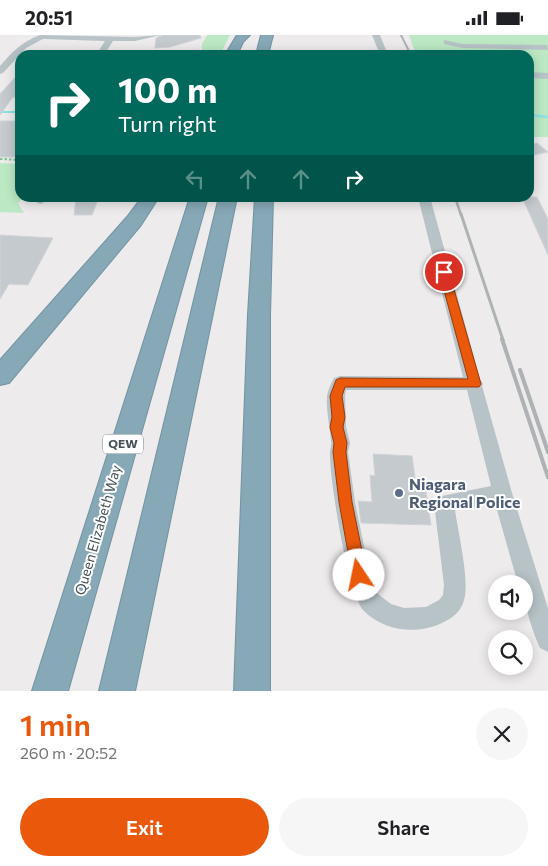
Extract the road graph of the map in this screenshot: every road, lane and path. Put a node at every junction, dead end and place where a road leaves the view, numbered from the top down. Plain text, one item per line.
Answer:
1 (157, 35) edge
2 (245, 35) edge
3 (376, 35) edge
4 (493, 35) edge
5 (267, 37) edge
6 (110, 39) junction
7 (449, 45) edge
8 (546, 47) edge
9 (20, 50) edge
10 (103, 50) edge
11 (234, 50) edge
12 (243, 50) edge
13 (263, 50) edge
14 (269, 50) edge
15 (382, 50) edge
16 (492, 50) edge
17 (500, 50) edge
18 (512, 50) edge
19 (15, 55) edge
20 (0, 71) edge
21 (534, 75) edge
22 (548, 76) edge
23 (0, 159) edge
24 (15, 160) edge
25 (147, 202) edge
26 (197, 202) edge
27 (227, 202) edge
28 (264, 202) edge
29 (425, 202) edge
30 (0, 376) edge
31 (475, 384) junction
32 (502, 493) junction
33 (548, 639) edge
34 (50, 691) edge
35 (117, 691) edge
36 (252, 691) edge

1 - 6 street
2 - 11 highway
2 - 12 highway
3 - 15 street
4 - 17 street
5 - 13 highway
5 - 14 highway
6 - 9 street
6 - 10 street
7 - 16 street
8 - 18 street
19 - 20 street
21 - 22 street
23 - 24 path
25 - 30 highway
26 - 34 highway, Queen Elizabeth Way / QEW
27 - 35 highway
28 - 36 highway
29 - 31 street
31 - 32 street
31 - 32 street
32 - 33 street

